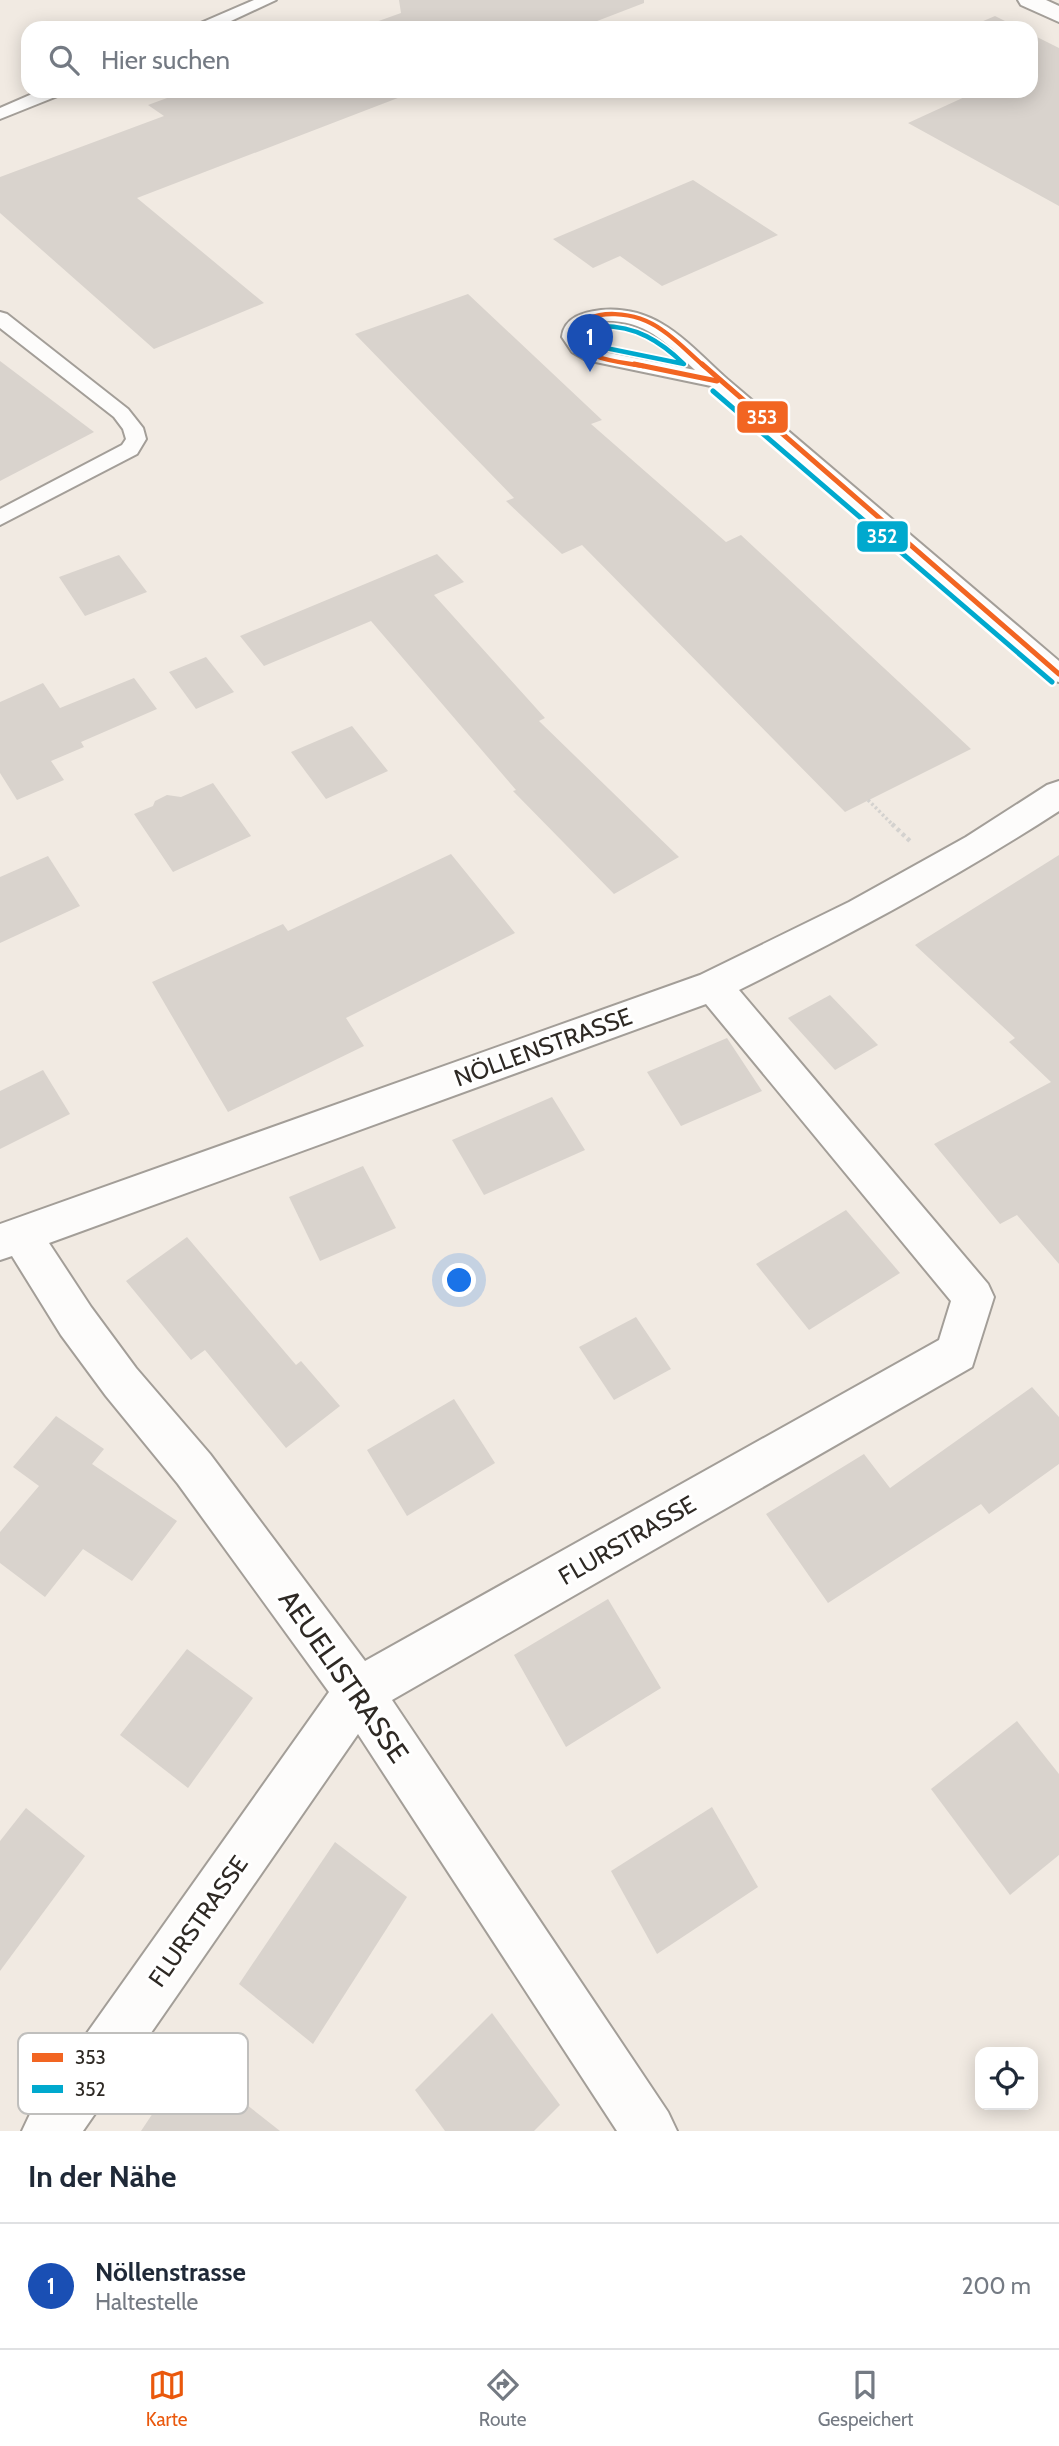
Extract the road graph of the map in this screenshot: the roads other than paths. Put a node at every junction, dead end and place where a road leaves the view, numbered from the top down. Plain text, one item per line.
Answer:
1 (268, 0) edge
2 (1029, 0) edge
3 (1059, 15) edge
4 (218, 21) edge
5 (38, 98) edge
6 (0, 114) edge
7 (0, 318) edge
8 (717, 381) junction
9 (0, 518) edge
10 (1059, 674) edge
11 (1059, 794) edge
12 (713, 986) junction
13 (10, 1239) edge
14 (359, 1692) junction
15 (119, 2033) edge
16 (62, 2114) edge
17 (50, 2131) edge
18 (649, 2131) edge

1 - 4 lane
2 - 3 street
5 - 6 lane
7 - 9 lane
8 - 8 lane
8 - 10 lane
11 - 12 street, NÖLLENSTRASSE
12 - 13 street, NÖLLENSTRASSE
12 - 14 street, FLURSTRASSE
13 - 14 street, AEUELISTRASSE
14 - 15 street, FLURSTRASSE
14 - 18 street, AEUELISTRASSE
16 - 17 street, FLURSTRASSE

